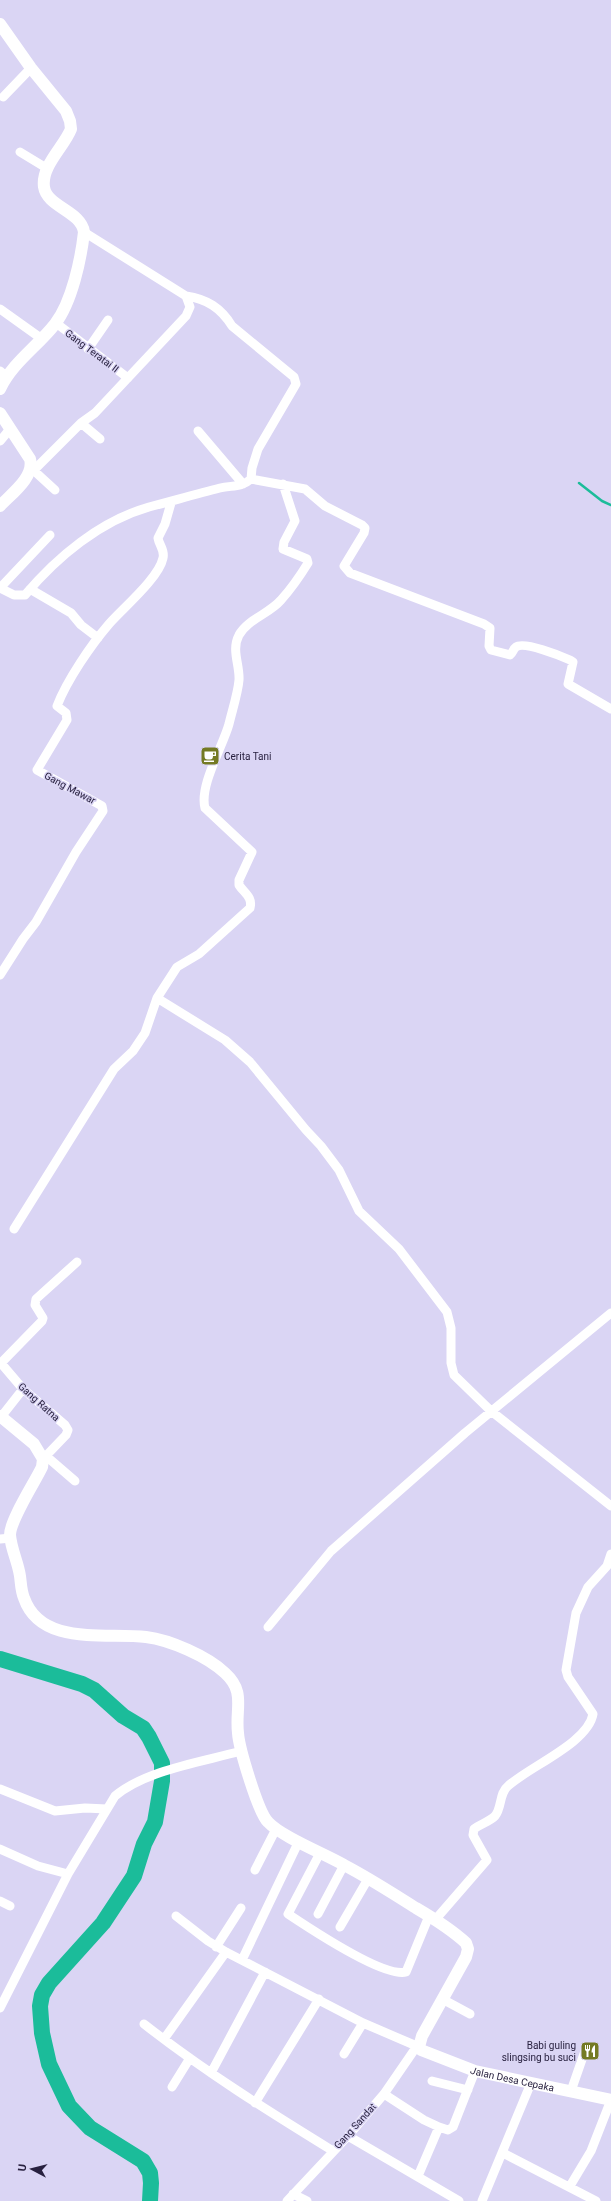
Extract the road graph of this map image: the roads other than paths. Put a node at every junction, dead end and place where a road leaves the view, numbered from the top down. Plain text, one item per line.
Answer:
1 (0, 24) edge
2 (31, 68) junction
3 (3, 97) dead end
4 (20, 152) dead end
5 (48, 169) junction
6 (84, 232) junction
7 (186, 296) junction
8 (0, 308) edge
9 (108, 320) dead end
10 (56, 323) junction
11 (42, 339) junction
12 (88, 349) junction
13 (3, 374) edge
14 (128, 378) junction
15 (0, 389) edge
16 (0, 413) edge
17 (81, 423) junction
18 (10, 430) junction
19 (198, 431) dead end
20 (100, 439) dead end
21 (0, 441) edge
22 (32, 469) junction
23 (251, 478) junction
24 (243, 484) junction
25 (283, 484) junction
26 (55, 490) dead end
27 (171, 502) junction
28 (0, 506) edge
29 (50, 535) dead end
30 (0, 588) edge
31 (30, 589) junction
32 (98, 638) junction
33 (611, 709) edge
34 (0, 975) edge
35 (157, 998) junction
36 (14, 1229) dead end
37 (77, 1262) dead end
38 (611, 1313) edge
39 (0, 1362) edge
40 (23, 1389) junction
41 (491, 1412) junction
42 (0, 1416) edge
43 (45, 1458) junction
44 (75, 1481) dead end
45 (611, 1506) edge
46 (5, 1539) edge
47 (611, 1554) edge
48 (268, 1627) dead end
49 (241, 1751) junction
50 (0, 1789) edge
51 (107, 1808) junction
52 (276, 1829) junction
53 (299, 1841) junction
54 (0, 1849) edge
55 (320, 1853) junction
56 (344, 1865) junction
57 (255, 1870) dead end
58 (68, 1874) junction
59 (368, 1879) junction
60 (0, 1901) edge
61 (10, 1906) dead end
62 (241, 1908) dead end
63 (318, 1914) dead end
64 (176, 1916) dead end
65 (432, 1918) junction
66 (340, 1928) dead end
67 (216, 1946) junction
68 (226, 1952) junction
69 (242, 1960) junction
70 (265, 1972) junction
71 (319, 1999) junction
72 (444, 2000) junction
73 (0, 2008) edge
74 (470, 2014) dead end
75 (363, 2022) junction
76 (144, 2024) dead end
77 (164, 2040) junction
78 (418, 2046) junction
79 (586, 2048) dead end
80 (344, 2054) dead end
81 (190, 2058) junction
82 (474, 2071) junction
83 (211, 2073) junction
84 (432, 2081) dead end
85 (531, 2083) junction
86 (172, 2086) dead end
87 (468, 2090) junction
88 (570, 2091) junction
89 (384, 2094) junction
90 (611, 2100) edge
91 (255, 2103) junction
92 (439, 2127) junction
93 (348, 2136) junction
94 (332, 2151) junction
95 (503, 2153) junction
96 (418, 2176) junction
97 (570, 2186) junction
98 (293, 2194) junction
99 (594, 2200) edge
100 (287, 2201) edge
101 (308, 2201) edge
102 (459, 2201) edge
103 (482, 2201) edge

1 - 2 street
2 - 3 street
2 - 5 street
4 - 5 street
5 - 6 street
6 - 7 street
6 - 10 street
7 - 14 street
7 - 23 street
8 - 11 street
9 - 12 street
10 - 11 street
10 - 12 street, Gang Teratai II
11 - 13 street
12 - 14 street, Gang Teratai II
13 - 15 street
14 - 17 street
16 - 18 street
17 - 20 street
17 - 22 street
18 - 21 street
18 - 22 street
19 - 24 street
22 - 26 street
22 - 28 street
23 - 24 street
23 - 25 street
24 - 27 street
25 - 33 street
25 - 35 street
27 - 31 street
27 - 32 street, Gang Mawar
29 - 30 street
30 - 31 street
31 - 32 street
32 - 34 street, Gang Mawar
35 - 36 street
35 - 41 street
37 - 39 street
38 - 41 street
39 - 40 street, Gang Ratna
40 - 42 street
40 - 43 street, Gang Ratna
41 - 45 street
41 - 48 street
42 - 43 street
43 - 44 street
43 - 46 street
46 - 49 street
47 - 65 street
49 - 51 street
49 - 52 street
50 - 51 street
51 - 58 street
52 - 53 street
52 - 57 street
53 - 55 street
53 - 69 street
54 - 58 street
55 - 56 street
55 - 65 street
56 - 59 street
56 - 63 street
58 - 73 street
59 - 65 street
59 - 66 street
60 - 61 street
62 - 67 street
64 - 67 street
65 - 72 street
67 - 68 street
68 - 69 street
68 - 77 street
69 - 70 street
70 - 71 street
70 - 83 street
71 - 75 street
71 - 91 street
72 - 74 street
72 - 78 street
75 - 78 street
75 - 80 street
76 - 77 street
77 - 81 street
78 - 82 street, Jalan Desa Cepaka
78 - 89 street, Gang Sandat
79 - 88 street
81 - 83 street
81 - 86 street
82 - 85 street, Jalan Desa Cepaka
82 - 87 street
83 - 91 street
84 - 87 street
85 - 88 street, Jalan Desa Cepaka
85 - 95 street
87 - 92 street
88 - 90 street, Jalan Desa Cepaka
89 - 92 street
89 - 93 street, Gang Sandat
90 - 97 street
91 - 94 street
92 - 96 street
93 - 94 street, Gang Sandat
93 - 96 street
94 - 98 street, Gang Sandat
95 - 97 street
95 - 103 street
96 - 102 street
97 - 99 street
98 - 100 street, Gang Sandat
98 - 101 street

